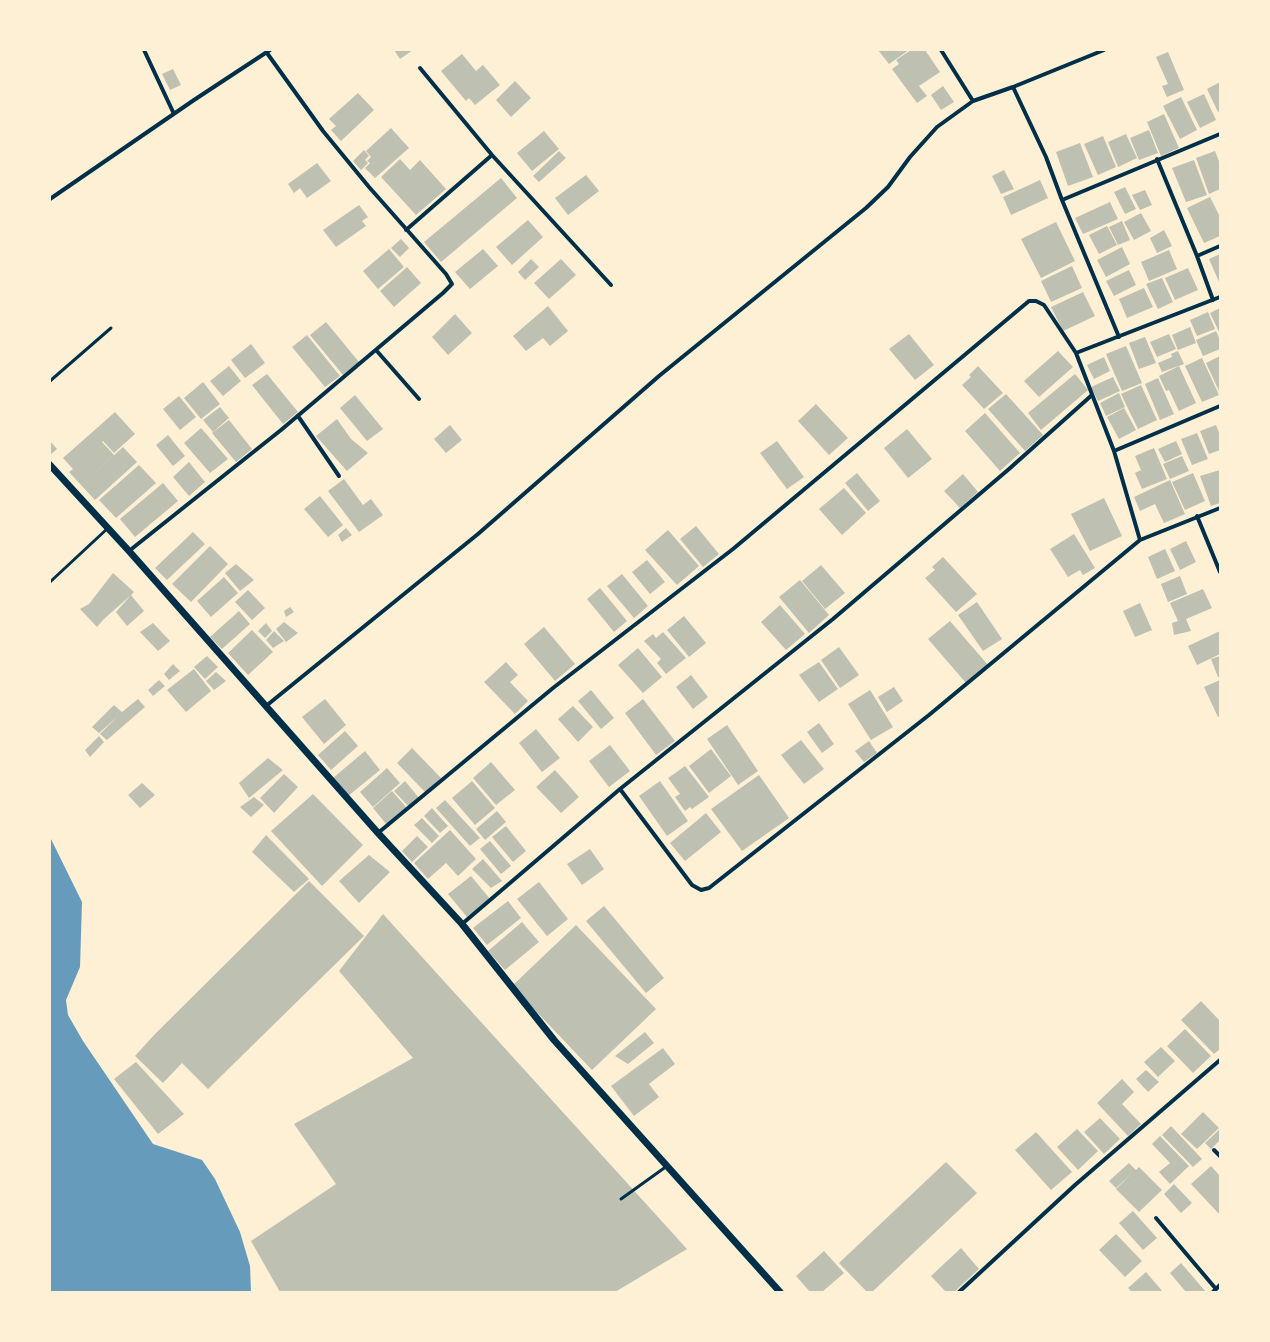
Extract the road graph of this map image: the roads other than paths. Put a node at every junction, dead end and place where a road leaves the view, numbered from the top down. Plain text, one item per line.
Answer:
1 (144, 50) edge
2 (941, 50) edge
3 (1104, 50) edge
4 (268, 51) edge
5 (420, 68) dead end
6 (1013, 87) junction
7 (973, 101) junction
8 (174, 114) junction
9 (1220, 134) edge
10 (492, 154) junction
11 (1157, 160) junction
12 (50, 199) edge
13 (1062, 200) junction
14 (406, 230) junction
15 (1220, 246) edge
16 (1197, 256) junction
17 (611, 285) dead end
18 (1220, 297) edge
19 (1213, 300) junction
20 (111, 328) dead end
21 (1119, 337) junction
22 (376, 350) junction
23 (1076, 354) junction
24 (50, 381) edge
25 (1092, 395) junction
26 (419, 399) dead end
27 (1220, 406) edge
28 (298, 416) junction
29 (1114, 451) junction
30 (50, 464) edge
31 (339, 476) dead end
32 (1220, 508) edge
33 (1197, 516) junction
34 (108, 528) junction
35 (1140, 540) junction
36 (129, 551) junction
37 (1220, 572) edge
38 (50, 582) edge
39 (266, 706) junction
40 (620, 789) junction
41 (378, 833) junction
42 (462, 924) junction
43 (1220, 1060) edge
44 (1214, 1150) dead end
45 (1220, 1156) edge
46 (667, 1166) junction
47 (621, 1199) dead end
48 (1156, 1218) dead end
49 (1220, 1286) edge
50 (1214, 1290) edge
51 (780, 1292) edge
52 (959, 1292) edge

1 - 8 street
2 - 7 street
3 - 6 street
4 - 8 street
4 - 14 street
5 - 10 street
6 - 7 street
6 - 13 street
7 - 39 street
8 - 12 street
9 - 11 street
10 - 14 street
10 - 17 street
11 - 13 street
11 - 16 street
13 - 21 street
14 - 22 street
15 - 16 street
16 - 19 street
18 - 19 street
19 - 21 street
20 - 24 lane
21 - 23 street
22 - 26 street
22 - 28 street
23 - 25 street
23 - 41 street
25 - 29 street
25 - 40 street
27 - 29 street
28 - 31 street
28 - 36 street
29 - 35 street
30 - 34 street
32 - 33 street
33 - 35 street
33 - 37 street
34 - 36 street
34 - 38 lane
35 - 40 street
36 - 39 street
39 - 41 street
40 - 42 street
41 - 42 street
42 - 46 street
43 - 52 street
44 - 45 street
46 - 47 lane
46 - 51 street
48 - 50 street
49 - 50 street

